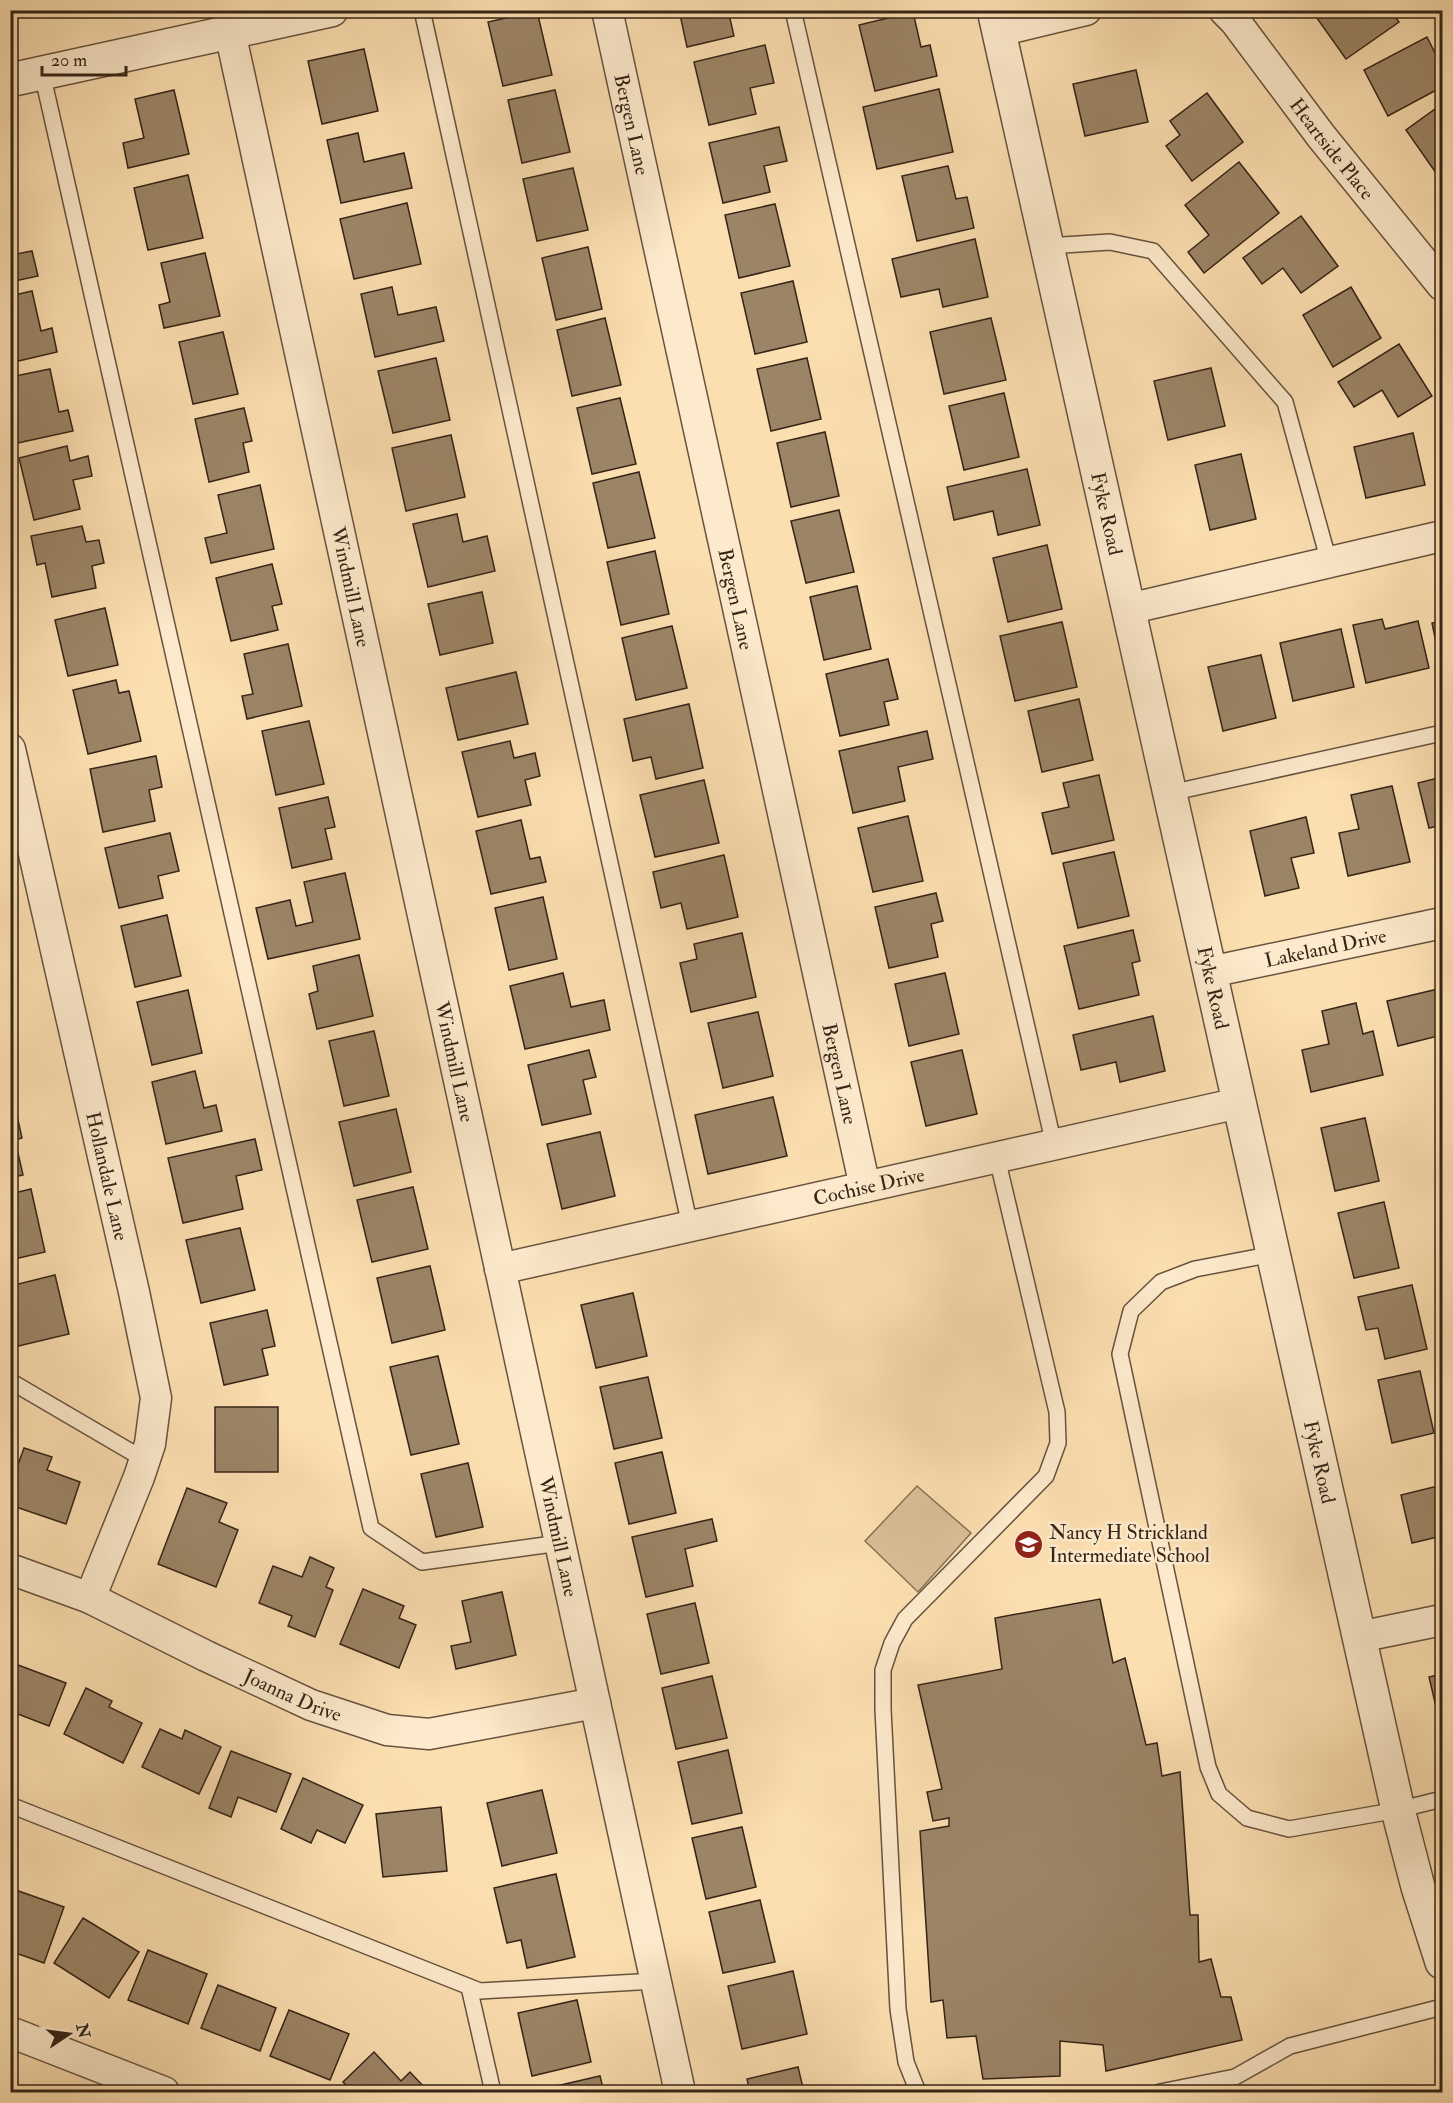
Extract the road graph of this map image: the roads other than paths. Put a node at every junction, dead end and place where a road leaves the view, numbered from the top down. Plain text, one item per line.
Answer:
1 (331, 10) edge
2 (422, 10) edge
3 (608, 10) edge
4 (793, 10) edge
5 (1086, 10) edge
6 (1224, 10) edge
7 (997, 21) edge
8 (230, 32) junction
9 (42, 73) junction
10 (10, 80) edge
11 (1047, 246) junction
12 (1443, 285) edge
13 (1443, 536) edge
14 (1329, 562) junction
15 (1128, 609) junction
16 (1443, 733) edge
17 (10, 749) edge
18 (1170, 793) junction
19 (1443, 923) edge
20 (1210, 972) junction
21 (1239, 1103) junction
22 (1054, 1145) junction
23 (997, 1158) junction
24 (864, 1187) junction
25 (690, 1226) junction
26 (1273, 1254) junction
27 (500, 1269) junction
28 (10, 1381) edge
29 (145, 1460) junction
30 (560, 1543) junction
31 (10, 1569) edge
32 (90, 1598) junction
33 (1443, 1620) edge
34 (1359, 1637) junction
35 (595, 1703) junction
36 (1443, 1799) edge
37 (10, 1805) edge
38 (1398, 1810) junction
39 (1443, 1962) edge
40 (655, 1982) junction
41 (469, 1987) junction
42 (1443, 2007) edge
43 (10, 2032) edge
44 (164, 2092) edge
45 (493, 2092) edge
46 (680, 2092) edge
47 (918, 2092) edge
48 (1160, 2092) edge

1 - 8 street
2 - 25 lane
3 - 24 street, Bergen Lane
4 - 22 lane
5 - 7 street
6 - 12 street, Heartside Place
7 - 11 street, Fyke Road
8 - 9 street
8 - 27 street, Windmill Lane
9 - 10 street
9 - 30 lane
11 - 14 lane
11 - 15 street, Fyke Road
13 - 14 street
14 - 15 street
15 - 18 street, Fyke Road
16 - 18 lane
17 - 29 street, Hollandale Lane
18 - 20 street, Fyke Road
19 - 20 street, Lakeland Drive
20 - 21 street, Fyke Road
21 - 22 street, Cochise Drive
21 - 26 street, Fyke Road
22 - 23 street, Cochise Drive
23 - 24 street, Cochise Drive
23 - 47 lane
24 - 25 street, Cochise Drive
25 - 27 street, Cochise Drive
26 - 34 street, Fyke Road
26 - 38 lane
27 - 30 street, Windmill Lane
28 - 29 lane
29 - 32 street, Hollandale Lane
30 - 35 street, Windmill Lane
31 - 32 street, Joanna Drive
32 - 35 street, Joanna Drive
33 - 34 street
34 - 38 street, Fyke Road
35 - 40 street, Windmill Lane
36 - 38 lane
37 - 41 lane
38 - 39 street, Fyke Road
40 - 41 lane
40 - 46 street, Windmill Lane
41 - 45 lane
42 - 48 lane
43 - 44 street

